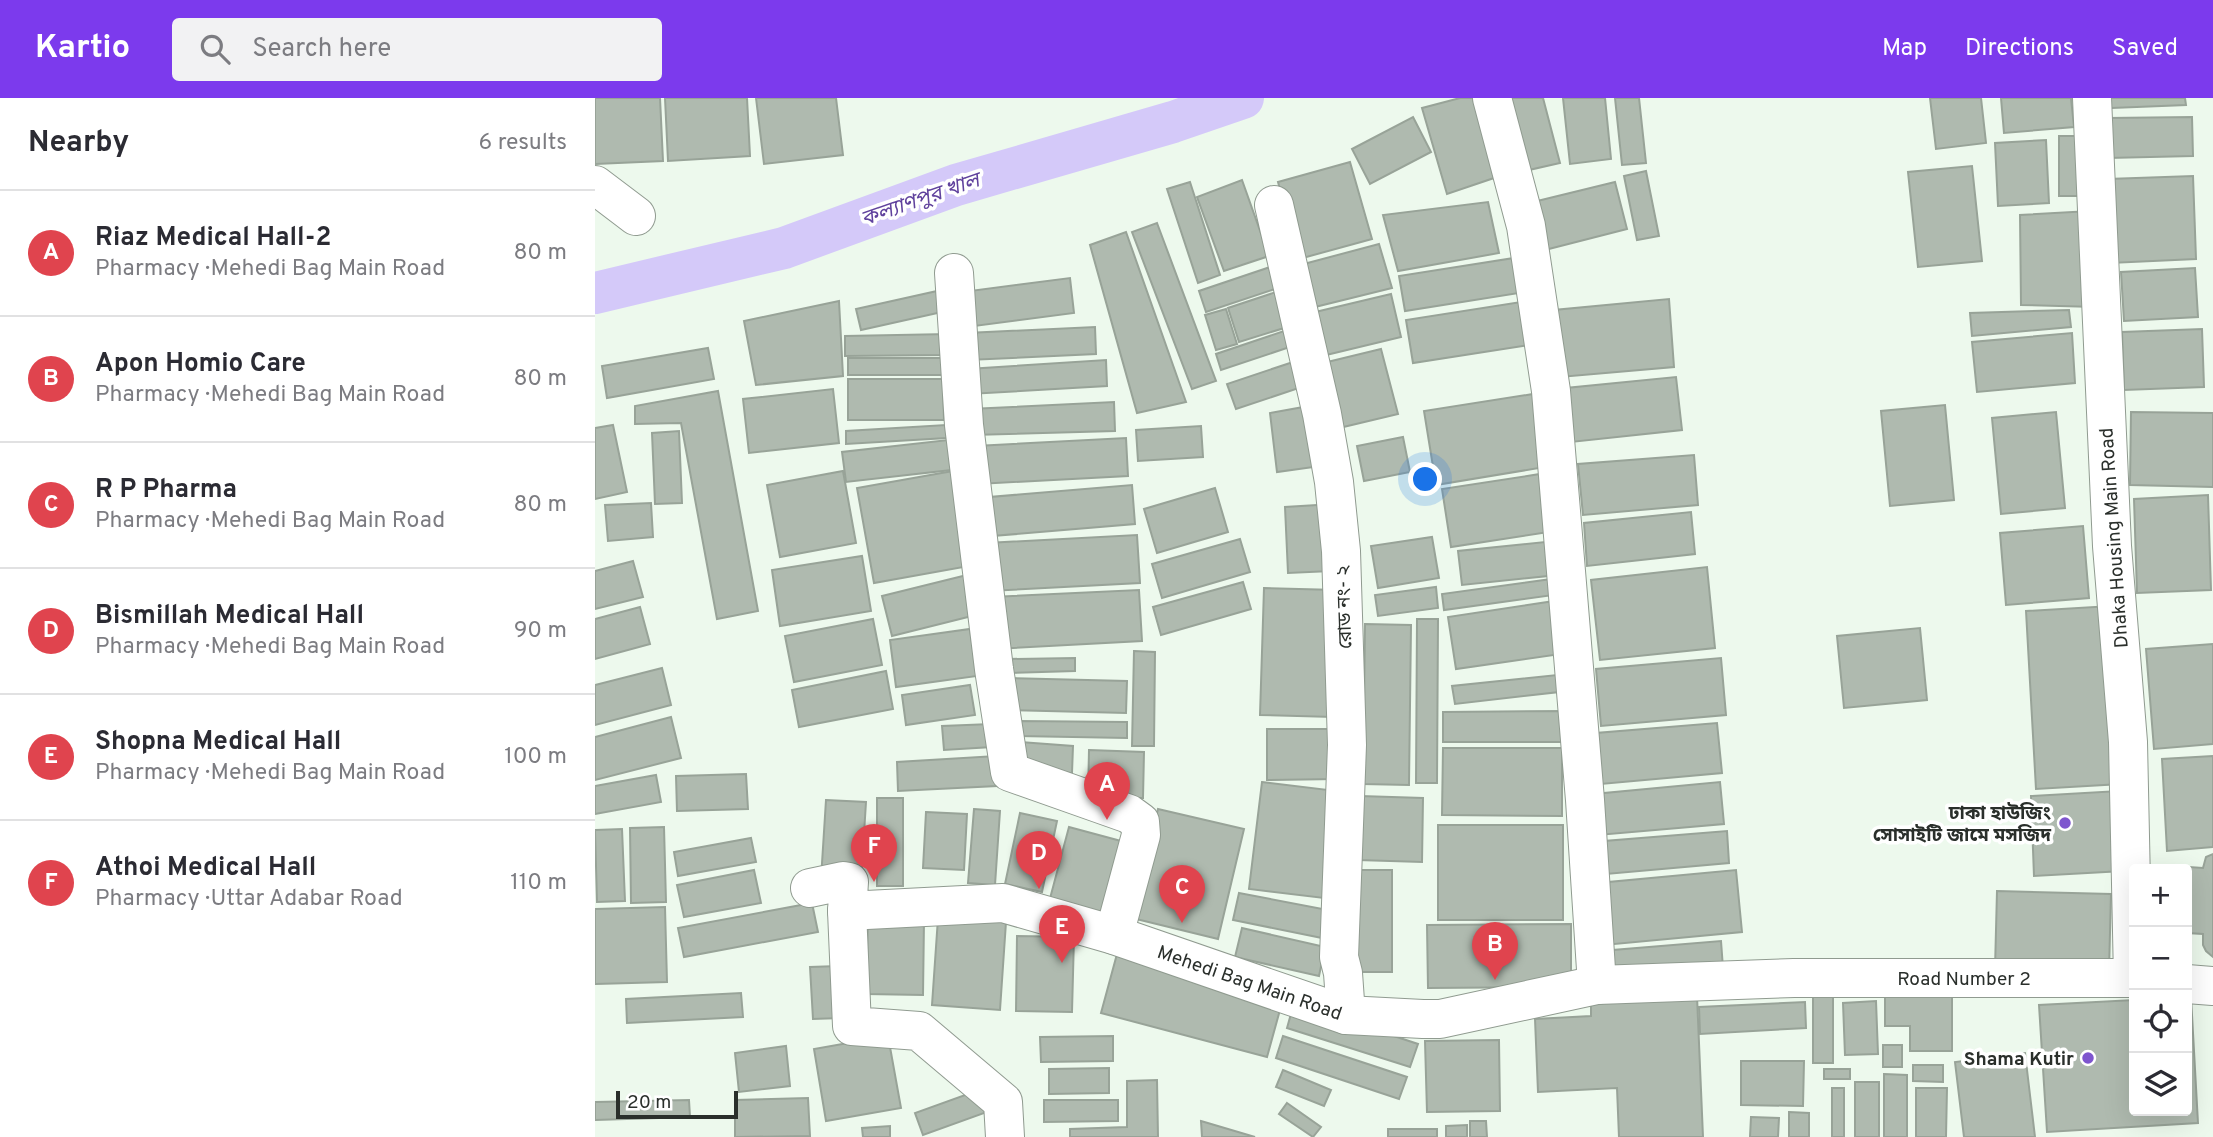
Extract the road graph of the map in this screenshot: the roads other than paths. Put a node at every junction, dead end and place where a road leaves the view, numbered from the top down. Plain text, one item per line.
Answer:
1 (1492, 98) edge
2 (2092, 98) edge
3 (595, 184) edge
4 (1274, 205) dead end
5 (636, 216) dead end
6 (954, 274) dead end
7 (810, 888) dead end
8 (847, 911) junction
9 (2132, 927) edge
10 (1114, 935) junction
11 (1794, 978) joint
12 (2129, 978) edge
13 (2192, 984) edge
14 (1597, 985) junction
15 (2213, 986) edge
16 (1346, 1015) junction
17 (1005, 1137) edge

1 - 14 street
2 - 9 street, Dhaka Housing Main Road
3 - 5 street
4 - 16 street, রোড নং- ২
6 - 10 street
7 - 8 street
8 - 10 street, Mehedi Bag Main Road
8 - 17 street
10 - 16 street, Mehedi Bag Main Road
11 - 12 street, Road Number 2
11 - 14 street, Mehedi Bag Main Road
13 - 15 street
14 - 16 street, Mehedi Bag Main Road

